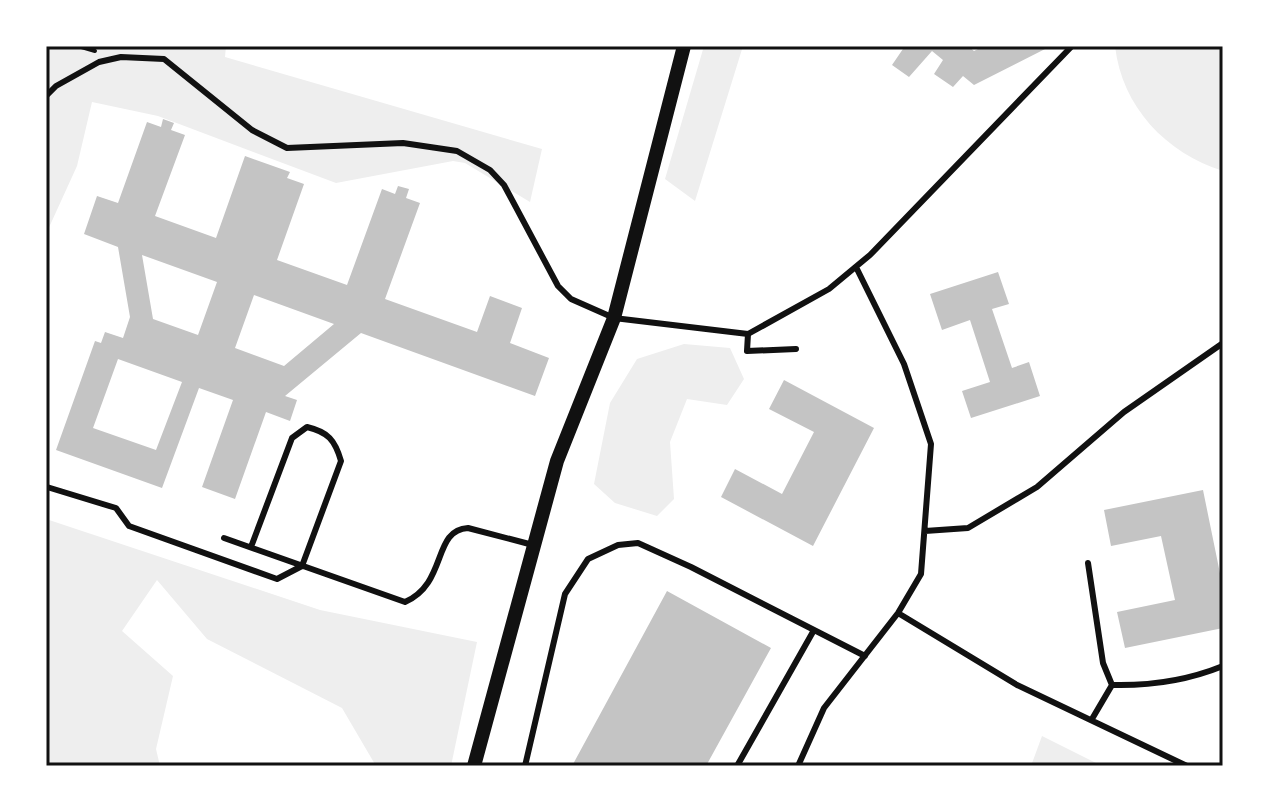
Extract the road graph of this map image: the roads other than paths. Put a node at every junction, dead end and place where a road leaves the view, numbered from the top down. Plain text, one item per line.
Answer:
1 (684, 46) edge
2 (1072, 46) edge
3 (46, 96) edge
4 (856, 267) junction
5 (614, 318) junction
6 (748, 334) junction
7 (1223, 343) edge
8 (796, 349) dead end
9 (47, 487) edge
10 (925, 531) junction
11 (224, 538) dead end
12 (534, 546) junction
13 (251, 547) junction
14 (1088, 563) dead end
15 (302, 566) junction
16 (898, 613) junction
17 (814, 630) junction
18 (865, 656) junction
19 (1223, 666) edge
20 (1112, 685) junction
21 (1092, 719) junction
22 (474, 766) edge
23 (525, 766) edge
24 (737, 766) edge
25 (798, 766) edge
26 (1187, 766) edge

1 - 5 street
2 - 4 lane
3 - 5 lane
4 - 6 lane
4 - 10 lane
5 - 6 lane
5 - 12 street
6 - 8 lane
7 - 10 lane
9 - 15 lane
10 - 16 lane
11 - 13 lane
12 - 15 lane
12 - 22 street
13 - 15 lane
13 - 15 lane
14 - 20 lane
16 - 18 lane
16 - 21 lane
17 - 18 lane
17 - 23 lane
17 - 24 lane
18 - 25 lane
19 - 20 lane
20 - 21 lane
21 - 26 lane

